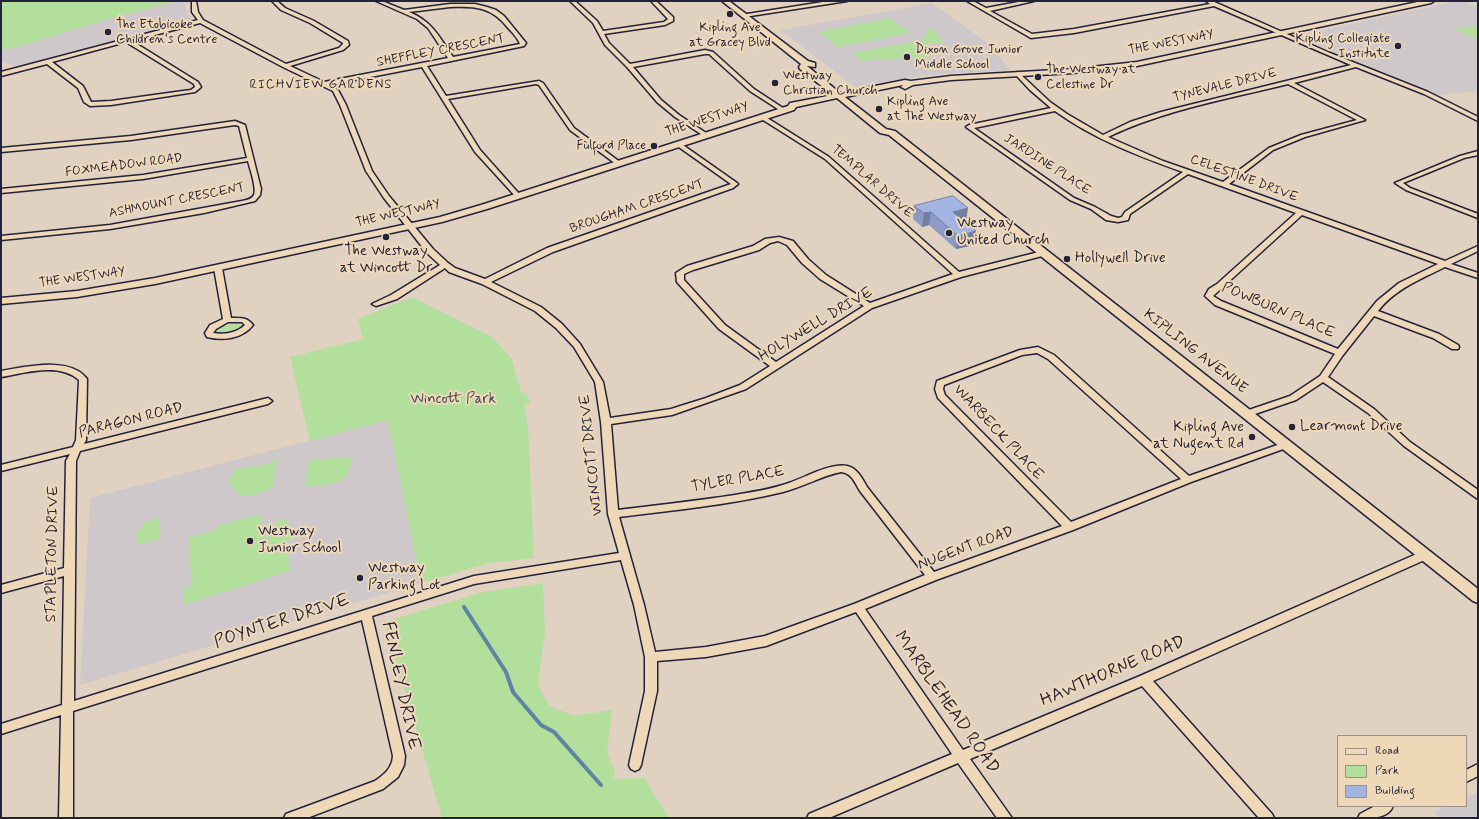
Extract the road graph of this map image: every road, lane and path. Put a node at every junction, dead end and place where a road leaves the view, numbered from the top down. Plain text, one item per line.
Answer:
1 (194, 1) edge
2 (274, 1) edge
3 (378, 1) edge
4 (572, 1) edge
5 (653, 1) edge
6 (725, 1) edge
7 (841, 1) edge
8 (970, 1) edge
9 (1032, 1) edge
10 (1208, 1) edge
11 (1431, 1) edge
12 (1215, 4) junction
13 (985, 10) junction
14 (405, 11) junction
15 (744, 16) junction
16 (201, 21) junction
17 (602, 33) junction
18 (1281, 34) junction
19 (128, 41) junction
20 (452, 60) junction
21 (48, 62) junction
22 (424, 65) junction
23 (285, 66) junction
24 (629, 66) junction
25 (1356, 66) junction
26 (1, 74) edge
27 (1018, 74) junction
28 (1288, 82) junction
29 (324, 84) junction
30 (846, 96) junction
31 (444, 98) junction
32 (787, 109) junction
33 (1057, 109) junction
34 (762, 117) junction
35 (1478, 119) edge
36 (706, 135) junction
37 (1103, 137) junction
38 (678, 144) junction
39 (1, 150) edge
40 (1478, 153) edge
41 (250, 159) junction
42 (618, 163) junction
43 (1187, 172) junction
44 (1224, 185) junction
45 (1, 191) edge
46 (518, 196) junction
47 (1300, 213) junction
48 (1478, 216) edge
49 (411, 226) junction
50 (1, 238) edge
51 (1478, 248) edge
52 (1043, 253) junction
53 (1443, 264) junction
54 (445, 265) junction
55 (218, 268) junction
56 (958, 275) junction
57 (1478, 276) edge
58 (485, 282) junction
59 (1, 301) edge
60 (376, 304) dead end
61 (869, 306) junction
62 (1372, 312) junction
63 (227, 320) dead end
64 (1455, 347) dead end
65 (1340, 353) junction
66 (775, 366) junction
67 (1, 374) edge
68 (1323, 378) junction
69 (268, 401) dead end
70 (1246, 414) junction
71 (606, 422) junction
72 (1286, 445) junction
73 (77, 449) junction
74 (1, 468) edge
75 (1188, 480) junction
76 (1478, 484) edge
77 (1468, 488) junction
78 (1478, 495) edge
79 (613, 514) junction
80 (1069, 527) junction
81 (1425, 555) junction
82 (624, 556) junction
83 (68, 571) junction
84 (932, 577) junction
85 (1, 589) edge
86 (1478, 597) edge
87 (858, 607) junction
88 (366, 613) junction
89 (651, 657) junction
90 (1144, 680) junction
91 (68, 708) junction
92 (1, 729) edge
93 (961, 757) junction
94 (635, 765) dead end
95 (1478, 770) edge
96 (1467, 776) edge
97 (1385, 807) edge
98 (66, 818) edge
99 (291, 818) edge
100 (814, 818) edge
101 (1005, 818) edge
102 (1267, 818) edge
103 (1365, 818) edge

1 - 16 street
2 - 23 street
3 - 14 street
4 - 17 street
5 - 17 street
6 - 15 main road, KIPLING AVENUE
7 - 15 street
8 - 13 street
9 - 13 street
10 - 12 street
11 - 18 main road, THE WESTWAY
12 - 13 street
12 - 18 street
14 - 20 street
14 - 20 street, SHEFFLEY CRESCENT
15 - 30 main road, KIPLING AVENUE
16 - 19 street
16 - 23 street, WINCOTT DRIVE
17 - 24 street
18 - 25 street
18 - 27 main road, THE WESTWAY
19 - 21 street
19 - 21 street
20 - 22 street, SHEFFLEY CRESCENT
21 - 26 street
22 - 29 street, SHEFFLEY CRESCENT
22 - 31 street
23 - 29 street, WINCOTT DRIVE
24 - 32 street
24 - 36 street
25 - 28 street, TYNEVALE DRIVE
25 - 35 street
27 - 30 main road, THE WESTWAY
27 - 33 street, CELESTINE DRIVE
28 - 37 street, TYNEVALE DRIVE
28 - 44 street
29 - 49 street, WINCOTT DRIVE
30 - 32 main road, THE WESTWAY
30 - 52 main road, KIPLING AVENUE
31 - 42 street
31 - 46 street
32 - 34 main road, THE WESTWAY
33 - 37 street, CELESTINE DRIVE
33 - 43 street, JARDINE PLACE
34 - 36 main road, THE WESTWAY
34 - 56 street, TEMPLAR DRIVE
36 - 38 main road, THE WESTWAY
37 - 43 street, CELESTINE DRIVE
38 - 42 main road, THE WESTWAY
38 - 58 street, BROUGHAM CRESCENT
39 - 41 street, ASHMOUNT CRESCENT
40 - 48 street
41 - 45 street, FOXMEADOW ROAD
41 - 50 street, ASHMOUNT CRESCENT
42 - 46 main road, THE WESTWAY
43 - 44 street, CELESTINE DRIVE
44 - 47 street, CELESTINE DRIVE
46 - 49 main road, THE WESTWAY
47 - 53 street, CELESTINE DRIVE
47 - 65 street, POWBURN PLACE
49 - 54 street, WINCOTT DRIVE
49 - 55 main road, THE WESTWAY
51 - 53 street
52 - 56 street, HOLYWELL DRIVE
52 - 70 main road, KIPLING AVENUE
53 - 57 street, CELESTINE DRIVE
53 - 62 street
54 - 58 street, WINCOTT DRIVE
54 - 60 street
55 - 59 main road, THE WESTWAY
55 - 63 street
56 - 61 street, HOLYWELL DRIVE
58 - 71 street, WINCOTT DRIVE
61 - 66 street, HOLYWELL DRIVE
61 - 66 street
62 - 64 street
62 - 65 street
65 - 68 street
66 - 71 street, HOLYWELL DRIVE
67 - 73 street, STAPLETON DRIVE
68 - 70 street
68 - 77 street
69 - 73 street, PARAGON ROAD
70 - 72 main road, KIPLING AVENUE
71 - 79 street, WINCOTT DRIVE
72 - 75 street, NUGENT ROAD
72 - 81 main road, KIPLING AVENUE
73 - 74 street, PARAGON ROAD
73 - 83 street, STAPLETON DRIVE
75 - 80 street, NUGENT ROAD
75 - 80 street, WARBECK PLACE
76 - 77 street
77 - 78 street
79 - 82 street, WINCOTT DRIVE
79 - 84 street, TYLER PLACE
80 - 84 street, NUGENT ROAD
81 - 86 main road, KIPLING AVENUE
81 - 90 street, HAWTHORNE ROAD
82 - 88 street, POYNTER DRIVE
82 - 89 street, WINCOTT DRIVE
83 - 85 street
83 - 91 street, STAPLETON DRIVE
84 - 87 street, NUGENT ROAD
87 - 89 street, NUGENT ROAD
87 - 93 street, MARBLEHEAD ROAD
88 - 91 street, POYNTER DRIVE
88 - 99 street, FENLEY DRIVE
89 - 94 street, WINCOTT DRIVE
90 - 93 street, HAWTHORNE ROAD
90 - 102 street
91 - 92 street, POYNTER DRIVE
91 - 98 street, STAPLETON DRIVE
93 - 100 street, HAWTHORNE ROAD
93 - 101 street, MARBLEHEAD ROAD
95 - 96 street
97 - 103 street

